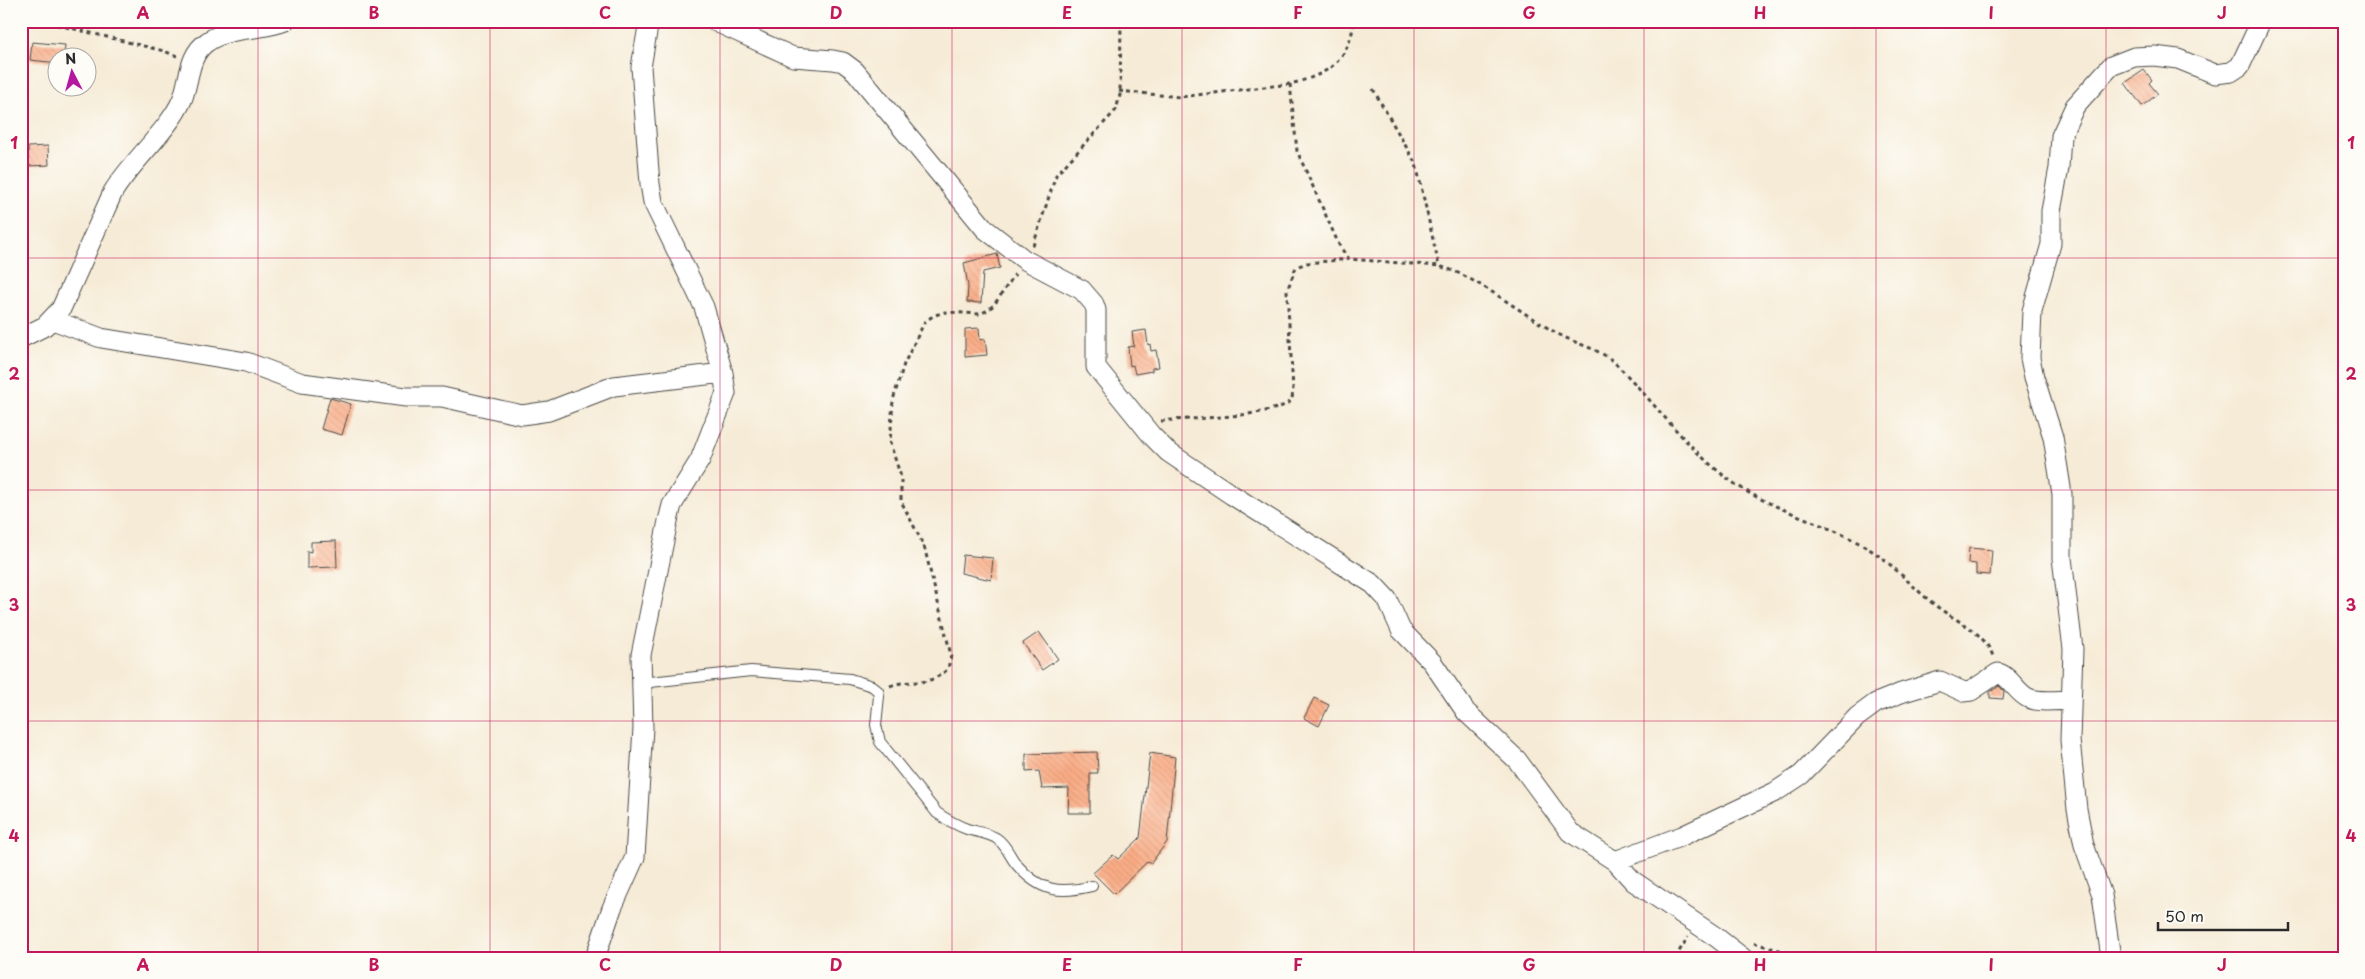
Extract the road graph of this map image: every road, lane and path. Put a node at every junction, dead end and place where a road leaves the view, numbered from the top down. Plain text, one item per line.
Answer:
1 (42, 21) edge
2 (285, 21) edge
3 (648, 21) edge
4 (714, 21) edge
5 (1121, 21) edge
6 (1354, 21) edge
7 (2262, 21) edge
8 (192, 62) junction
9 (1290, 84) junction
10 (1373, 89) dead end
11 (1119, 91) junction
12 (1349, 259) junction
13 (1026, 260) junction
14 (1439, 266) junction
15 (53, 320) junction
16 (21, 338) edge
17 (724, 372) junction
18 (1140, 422) junction
19 (1998, 673) junction
20 (641, 683) junction
21 (878, 691) junction
22 (2071, 700) junction
23 (1614, 861) junction
24 (1092, 886) dead end
25 (1696, 924) junction
26 (1747, 950) edge
27 (595, 958) edge
28 (1674, 958) edge
29 (1807, 958) edge
30 (2111, 958) edge

1 - 8 path
2 - 8 street
3 - 17 street
4 - 13 street
5 - 11 path
6 - 9 path
7 - 22 street
8 - 15 street
9 - 11 path
9 - 12 path
10 - 14 path
11 - 13 path
12 - 14 path
12 - 18 path
13 - 18 street
13 - 21 path
14 - 19 path
15 - 16 street
15 - 17 street
17 - 20 street
18 - 23 street
19 - 22 street
19 - 23 street
20 - 21 lane
20 - 27 street
21 - 24 lane
22 - 30 street
23 - 25 street
25 - 26 street
25 - 28 path
26 - 29 path

